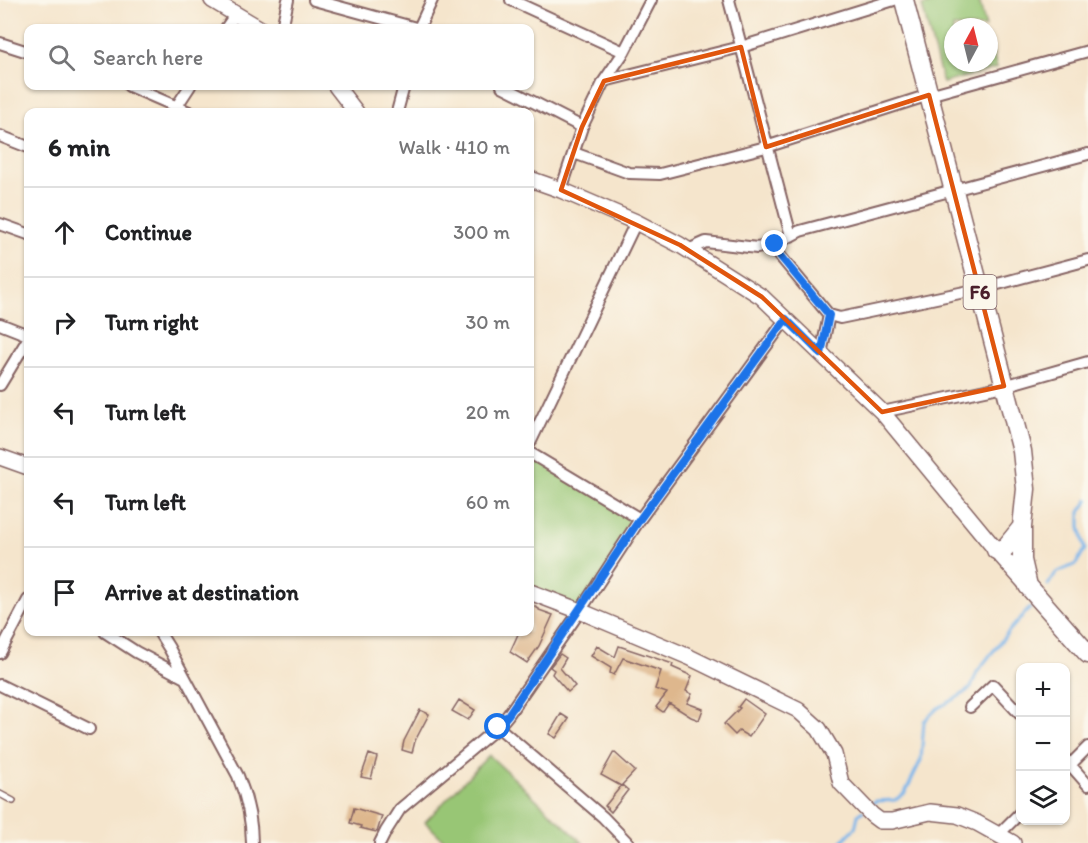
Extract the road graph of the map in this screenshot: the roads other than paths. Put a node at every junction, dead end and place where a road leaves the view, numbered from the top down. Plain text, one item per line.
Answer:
1 (212, 0) edge
2 (288, 0) edge
3 (314, 0) edge
4 (432, 0) edge
5 (511, 0) edge
6 (651, 0) edge
7 (729, 0) edge
8 (894, 0) edge
9 (904, 0) edge
10 (235, 15) junction
11 (229, 24) edge
12 (252, 24) edge
13 (283, 24) edge
14 (402, 24) edge
15 (419, 24) edge
16 (0, 43) edge
17 (741, 47) junction
18 (24, 51) edge
19 (1088, 51) edge
20 (624, 52) junction
21 (604, 81) junction
22 (137, 90) edge
23 (188, 90) edge
24 (339, 90) edge
25 (403, 90) edge
26 (510, 90) edge
27 (929, 95) junction
28 (171, 108) edge
29 (176, 108) edge
30 (353, 108) edge
31 (398, 108) edge
32 (582, 127) junction
33 (0, 136) edge
34 (24, 145) edge
35 (766, 147) junction
36 (574, 153) junction
37 (1088, 154) edge
38 (534, 180) edge
39 (561, 190) junction
40 (954, 190) junction
41 (636, 222) junction
42 (0, 224) edge
43 (24, 233) edge
44 (791, 236) junction
45 (771, 245) junction
46 (688, 250) junction
47 (1088, 260) edge
48 (979, 289) junction
49 (829, 315) junction
50 (786, 319) junction
51 (0, 324) edge
52 (24, 335) edge
53 (24, 344) edge
54 (821, 354) junction
55 (1088, 362) edge
56 (0, 385) edge
57 (1004, 386) junction
58 (882, 412) junction
59 (534, 435) edge
60 (534, 455) edge
61 (0, 457) edge
62 (24, 466) edge
63 (640, 519) junction
64 (1022, 528) junction
65 (996, 550) junction
66 (1028, 586) junction
67 (534, 594) edge
68 (24, 608) edge
69 (580, 611) junction
70 (111, 636) edge
71 (161, 636) edge
72 (0, 653) edge
73 (1088, 654) edge
74 (185, 678) junction
75 (0, 686) edge
76 (970, 707) dead end
77 (1016, 710) edge
78 (498, 727) junction
79 (89, 729) dead end
80 (1088, 747) edge
81 (1070, 762) edge
82 (1070, 768) edge
83 (1088, 785) edge
84 (0, 794) edge
85 (13, 801) dead end
86 (1016, 817) edge
87 (999, 834) junction
88 (252, 843) edge
89 (380, 843) edge
90 (628, 843) edge
91 (1013, 843) edge

1 - 10 street
2 - 13 street
3 - 14 street
4 - 15 street
5 - 20 street
6 - 20 street
7 - 17 street
8 - 17 street
9 - 27 highway, F6
10 - 11 street
10 - 12 street
16 - 18 street
17 - 21 street
17 - 35 street
19 - 27 street
20 - 21 street
21 - 32 street
22 - 28 street
23 - 29 street
24 - 30 street
25 - 31 street
26 - 32 street
27 - 35 street
27 - 40 highway, F6
32 - 36 street
33 - 34 street
35 - 36 street
35 - 44 street
36 - 39 street
37 - 40 street
38 - 39 street
39 - 41 street
40 - 44 street
40 - 48 highway, F6
41 - 46 street
41 - 59 street
42 - 43 street
44 - 45 street
45 - 46 street
45 - 49 street
46 - 50 street
47 - 48 street
48 - 49 street
48 - 57 highway, F6
49 - 54 street
50 - 54 street
50 - 63 street
51 - 52 street
53 - 56 street
54 - 58 street
55 - 57 street
57 - 58 street
57 - 64 highway, F6
58 - 65 street
60 - 63 street
61 - 62 street
63 - 69 street
64 - 65 highway
64 - 66 highway, F6
65 - 66 street
66 - 73 highway, F6
67 - 69 street
68 - 72 street
69 - 78 street
69 - 87 street
70 - 74 street
71 - 74 street
74 - 88 street
75 - 79 street
76 - 77 street
78 - 89 street
78 - 90 street
80 - 81 street
82 - 83 street
84 - 85 lane
86 - 87 street
87 - 91 street

